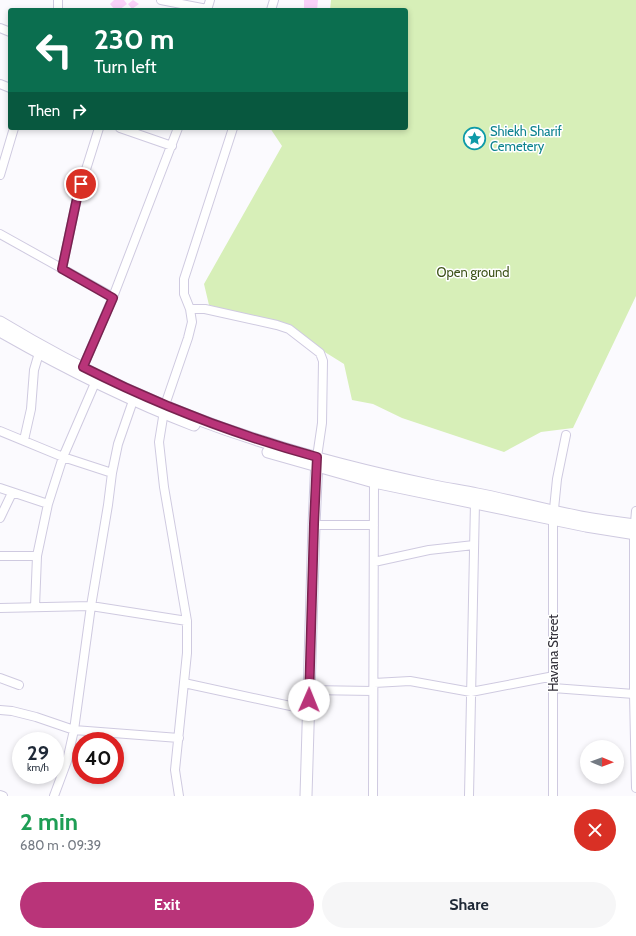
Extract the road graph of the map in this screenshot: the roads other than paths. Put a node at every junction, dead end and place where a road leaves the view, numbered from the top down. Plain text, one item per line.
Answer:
1 (161, 0) edge
2 (198, 8) edge
3 (13, 130) edge
4 (98, 130) edge
5 (126, 130) edge
6 (177, 130) edge
7 (232, 130) edge
8 (172, 146) junction
9 (0, 175) edge
10 (0, 234) edge
11 (62, 269) junction
12 (113, 298) junction
13 (190, 310) junction
14 (0, 322) edge
15 (0, 331) edge
16 (39, 353) junction
17 (83, 367) junction
18 (95, 383) junction
19 (134, 396) junction
20 (164, 409) junction
21 (0, 431) edge
22 (566, 435) dead end
23 (24, 440) junction
24 (63, 457) junction
25 (317, 462) junction
26 (112, 474) junction
27 (374, 482) junction
28 (0, 488) edge
29 (12, 493) junction
30 (475, 502) junction
31 (48, 504) junction
32 (636, 511) edge
33 (554, 515) junction
34 (0, 518) edge
35 (314, 524) junction
36 (374, 525) junction
37 (635, 530) edge
38 (474, 545) junction
39 (0, 556) edge
40 (36, 556) junction
41 (374, 562) junction
42 (90, 606) junction
43 (35, 607) junction
44 (0, 608) edge
45 (187, 621) junction
46 (554, 676) junction
47 (0, 678) edge
48 (184, 683) junction
49 (20, 685) dead end
50 (374, 687) junction
51 (553, 688) junction
52 (309, 690) junction
53 (471, 692) junction
54 (634, 694) junction
55 (0, 710) edge
56 (309, 710) junction
57 (74, 730) junction
58 (179, 738) junction
59 (636, 788) edge
60 (0, 795) edge
61 (3, 796) edge
62 (54, 796) edge
63 (179, 796) edge
64 (306, 796) edge
65 (373, 796) edge
66 (469, 796) edge
67 (553, 796) edge

1 - 2 street
3 - 9 street
4 - 11 street
5 - 8 street
6 - 8 street
7 - 13 street
8 - 12 street
10 - 11 street
11 - 12 street
12 - 17 street
13 - 20 street
13 - 25 street
14 - 17 main road
15 - 16 main road
16 - 18 main road
16 - 23 street
17 - 19 main road
18 - 19 main road
18 - 24 street
19 - 20 main road
19 - 26 street
20 - 25 main road
20 - 45 street
21 - 23 street
22 - 33 street, Havana Street
23 - 24 street
24 - 26 street
24 - 31 street
25 - 27 main road
25 - 33 main road
25 - 35 main road
26 - 42 street
27 - 30 main road
27 - 36 street
28 - 29 street
29 - 31 street
29 - 34 street
30 - 33 main road
30 - 38 street
31 - 40 street
32 - 37 street
33 - 37 main road
33 - 46 street, Havana Street
35 - 36 street
35 - 52 main road
36 - 41 street
37 - 54 street
38 - 41 street
38 - 53 street
39 - 40 street
40 - 43 street
41 - 50 street
42 - 43 street
42 - 45 street
42 - 57 street
43 - 44 street
45 - 48 street
46 - 51 street, Havana Street
46 - 53 street
47 - 49 street
48 - 56 street
48 - 58 street
50 - 52 street
50 - 53 street
50 - 65 street
51 - 54 street
51 - 67 street, Havana Street
52 - 56 main road
53 - 66 street
54 - 59 street
55 - 57 street
56 - 64 main road
57 - 58 street
57 - 62 street
58 - 63 street
60 - 61 street

